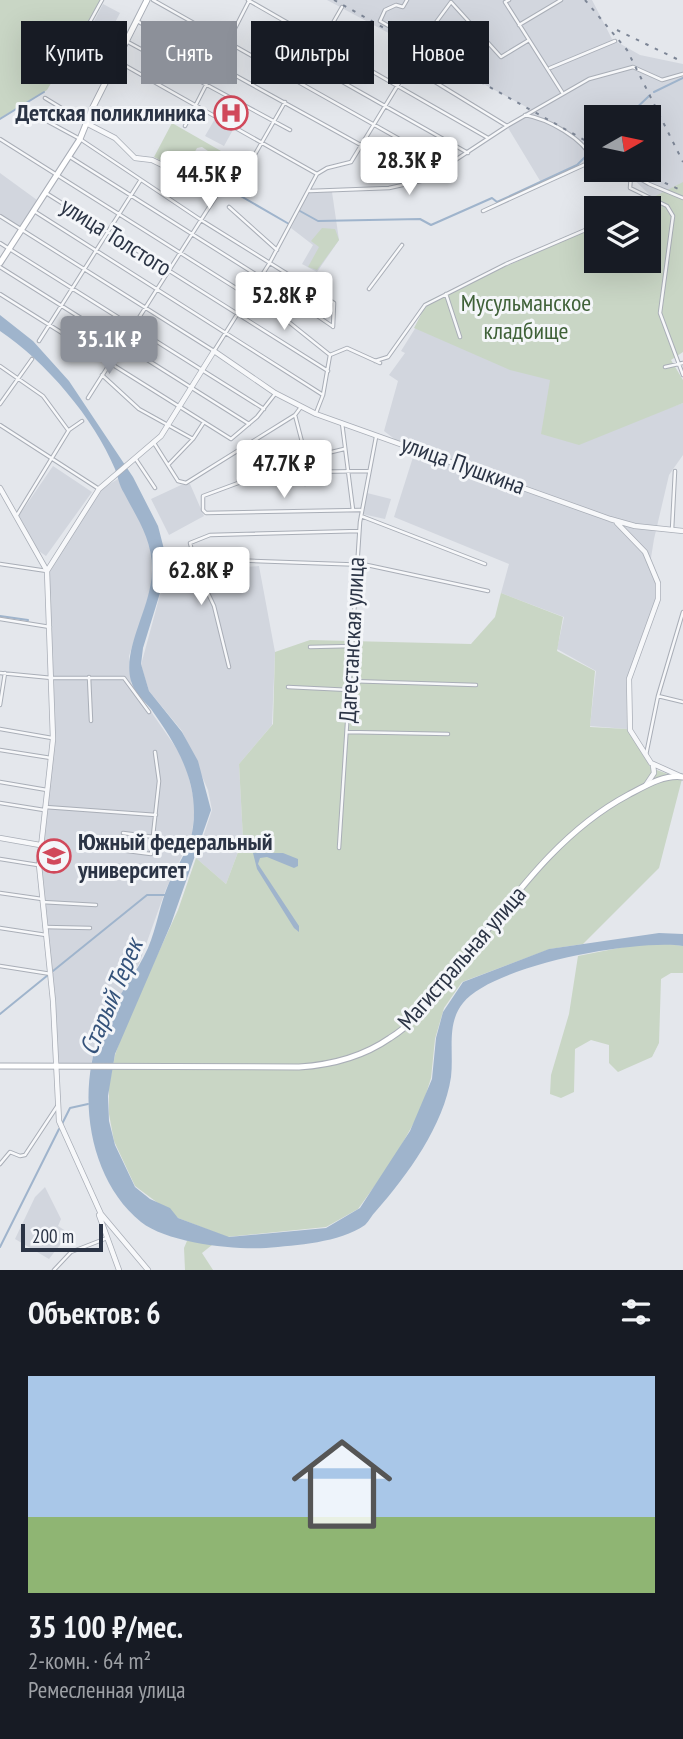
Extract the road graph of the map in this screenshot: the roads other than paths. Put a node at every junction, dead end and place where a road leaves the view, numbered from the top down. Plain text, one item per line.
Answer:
1 (102, 0) edge
2 (147, 0) edge
3 (153, 0) edge
4 (249, 0) edge
5 (407, 0) edge
6 (561, 0) edge
7 (507, 1) edge
8 (451, 2) edge
9 (342, 7) dead end
10 (90, 21) edge
11 (137, 21) junction
12 (191, 21) edge
13 (286, 21) edge
14 (334, 21) edge
15 (141, 23) edge
16 (237, 23) edge
17 (519, 25) junction
18 (127, 39) edge
19 (529, 40) junction
20 (615, 41) dead end
21 (127, 42) edge
22 (127, 67) edge
23 (549, 69) junction
24 (374, 73) edge
25 (683, 74) edge
26 (237, 76) edge
27 (106, 84) edge
28 (302, 84) edge
29 (346, 84) edge
30 (439, 84) edge
31 (206, 85) junction
32 (395, 86) junction
33 (562, 92) junction
34 (44, 98) dead end
35 (285, 102) junction
36 (384, 105) junction
37 (196, 106) junction
38 (525, 115) junction
39 (45, 120) dead end
40 (273, 121) junction
41 (86, 123) junction
42 (372, 124) junction
43 (507, 125) junction
44 (185, 126) dead end
45 (290, 131) dead end
46 (0, 139) edge
47 (80, 139) junction
48 (489, 139) junction
49 (262, 142) junction
50 (361, 145) junction
51 (584, 146) edge
52 (468, 153) junction
53 (70, 157) junction
54 (250, 163) dead end
55 (584, 165) edge
56 (449, 167) junction
57 (179, 173) dead end
58 (318, 173) junction
59 (58, 175) junction
60 (140, 180) junction
61 (424, 180) junction
62 (628, 182) edge
63 (647, 182) edge
64 (309, 191) junction
65 (231, 192) dead end
66 (46, 193) junction
67 (131, 195) junction
68 (646, 196) edge
69 (683, 198) edge
70 (661, 203) edge
71 (229, 207) dead end
72 (34, 211) junction
73 (483, 211) dead end
74 (119, 214) junction
75 (0, 216) edge
76 (201, 220) junction
77 (22, 230) junction
78 (584, 231) edge
79 (108, 232) junction
80 (192, 234) junction
81 (0, 243) edge
82 (402, 245) dead end
83 (10, 248) junction
84 (277, 250) junction
85 (96, 251) junction
86 (179, 253) junction
87 (270, 264) junction
88 (0, 265) edge
89 (84, 270) junction
90 (168, 271) junction
91 (260, 277) junction
92 (73, 288) junction
93 (157, 289) junction
94 (369, 289) dead end
95 (0, 294) edge
96 (249, 295) junction
97 (446, 295) junction
98 (61, 306) junction
99 (145, 308) junction
100 (237, 314) junction
101 (50, 325) junction
102 (133, 326) junction
103 (226, 333) junction
104 (460, 337) dead end
105 (39, 341) dead end
106 (123, 343) junction
107 (214, 351) junction
108 (330, 355) junction
109 (32, 359) dead end
110 (375, 361) junction
111 (110, 362) junction
112 (380, 363) dead end
113 (681, 363) edge
114 (0, 366) edge
115 (665, 367) dead end
116 (202, 369) junction
117 (328, 371) junction
118 (102, 375) junction
119 (683, 375) edge
120 (18, 379) junction
121 (191, 387) junction
122 (275, 393) junction
123 (323, 395) junction
124 (88, 398) dead end
125 (0, 404) edge
126 (179, 406) junction
127 (301, 407) junction
128 (264, 409) junction
129 (316, 414) junction
130 (295, 415) junction
131 (82, 421) dead end
132 (204, 422) junction
133 (342, 423) junction
134 (249, 424) junction
135 (0, 425) edge
136 (167, 425) junction
137 (69, 430) junction
138 (377, 434) junction
139 (193, 439) junction
140 (154, 443) junction
141 (344, 449) junction
142 (53, 458) junction
143 (303, 459) junction
144 (133, 460) junction
145 (167, 465) junction
146 (347, 471) junction
147 (369, 471) junction
148 (675, 471) dead end
149 (303, 472) junction
150 (305, 484) dead end
151 (0, 488) edge
152 (155, 488) dead end
153 (99, 489) junction
154 (352, 510) junction
155 (361, 510) junction
156 (360, 516) junction
157 (15, 517) junction
158 (610, 519) junction
159 (672, 530) junction
160 (359, 531) junction
161 (683, 531) edge
162 (195, 562) junction
163 (0, 564) edge
164 (485, 564) dead end
165 (357, 565) junction
166 (47, 571) junction
167 (488, 592) dead end
168 (683, 612) edge
169 (0, 619) edge
170 (50, 627) junction
171 (352, 646) junction
172 (310, 647) dead end
173 (229, 667) dead end
174 (2, 673) edge
175 (89, 677) junction
176 (52, 678) junction
177 (350, 681) junction
178 (476, 685) dead end
179 (288, 687) dead end
180 (350, 690) junction
181 (658, 696) junction
182 (683, 702) edge
183 (0, 705) edge
184 (149, 712) dead end
185 (91, 721) dead end
186 (0, 729) edge
187 (347, 732) junction
188 (448, 734) dead end
189 (53, 738) junction
190 (0, 750) edge
191 (155, 752) dead end
192 (645, 757) junction
193 (51, 758) junction
194 (653, 764) junction
195 (682, 776) edge
196 (0, 782) edge
197 (646, 785) junction
198 (47, 789) junction
199 (0, 803) edge
200 (44, 809) junction
201 (157, 815) junction
202 (122, 833) dead end
203 (154, 837) junction
204 (0, 838) edge
205 (40, 845) junction
206 (339, 848) dead end
207 (120, 850) dead end
208 (0, 859) edge
209 (39, 865) junction
210 (0, 892) edge
211 (42, 901) junction
212 (96, 905) dead end
213 (46, 927) junction
214 (0, 928) edge
215 (90, 928) dead end
216 (46, 935) junction
217 (0, 966) edge
218 (51, 974) junction
219 (0, 1066) edge
220 (57, 1066) junction
221 (58, 1105) junction
222 (0, 1164) edge
223 (95, 1204) junction
224 (107, 1238) junction
225 (54, 1270) edge
226 (119, 1270) edge
227 (148, 1270) edge

1 - 10 street
2 - 11 main road
3 - 12 street
4 - 13 street
4 - 16 street
5 - 8 street
6 - 17 street
7 - 17 street
8 - 19 street
9 - 14 street
11 - 15 street
11 - 18 main road
17 - 19 street
19 - 23 street
20 - 23 street
21 - 31 street
22 - 37 street
23 - 33 street
24 - 32 street
25 - 33 street
26 - 35 street
27 - 41 main road
28 - 42 street
29 - 36 street
30 - 43 street
31 - 37 street
31 - 40 street
32 - 36 street
32 - 48 street
33 - 38 street
34 - 41 street
35 - 40 street
35 - 50 street
36 - 42 street
36 - 52 street
37 - 44 street
37 - 49 street
38 - 43 street
38 - 51 street
39 - 47 street
40 - 45 street
40 - 49 street
41 - 47 main road
41 - 57 street
42 - 50 street
42 - 56 street
43 - 48 street
46 - 59 street
47 - 53 main road
47 - 60 street
48 - 52 street
49 - 54 street
49 - 58 street
50 - 58 street
50 - 61 street
52 - 56 street
53 - 59 main road
53 - 67 street
55 - 73 street
56 - 61 street
58 - 64 street
59 - 66 main road
59 - 74 street
60 - 67 street
60 - 76 street
61 - 64 street
62 - 68 street
63 - 69 street
64 - 84 street
65 - 76 street
66 - 72 main road
66 - 79 street, улица Толстого
67 - 74 street
67 - 80 street
70 - 113 street
71 - 84 street
72 - 77 main road
72 - 85 street
74 - 79 street
74 - 86 street
75 - 77 street, улица Пушкина
76 - 80 street
76 - 87 street
77 - 83 main road
77 - 89 street, улица Пушкина
78 - 97 street
79 - 85 street
79 - 90 street, улица Толстого
80 - 86 street
80 - 91 street
81 - 83 street
82 - 94 street
83 - 88 main road
83 - 92 street
84 - 87 street
85 - 89 street
85 - 93 street
86 - 90 street
86 - 96 street
87 - 91 street
87 - 91 street
88 - 98 street
89 - 92 street
89 - 99 street, улица Пушкина
90 - 93 street
90 - 100 street, улица Толстого
91 - 96 street
92 - 98 street
92 - 102 street
93 - 99 street
93 - 103 street
95 - 101 street
96 - 100 street
96 - 108 street
97 - 104 street
97 - 110 street
98 - 101 street
98 - 106 street
99 - 102 street
99 - 107 street, улица Пушкина
100 - 103 street
100 - 117 street, улица Толстого
101 - 105 street
101 - 111 street
102 - 106 street
102 - 116 street
103 - 107 street
103 - 123 street
106 - 111 street
106 - 121 street
107 - 116 street
107 - 122 street, улица Пушкина
108 - 110 street
108 - 117 street
109 - 120 street
110 - 112 street
111 - 118 street
111 - 126 street
113 - 115 street
113 - 119 street
114 - 120 street
116 - 121 street
116 - 128 street
117 - 123 street
118 - 124 street
118 - 136 street
120 - 125 street
120 - 137 street
121 - 126 street
121 - 134 street
122 - 127 street, улица Пушкина
122 - 128 street
123 - 129 street
126 - 132 street
126 - 136 street
127 - 129 street, улица Пушкина
127 - 130 street
128 - 134 street
129 - 133 street, улица Пушкина
130 - 143 street
130 - 145 street
131 - 137 street
132 - 134 street
132 - 139 street
133 - 138 street, улица Пушкина
133 - 141 street
135 - 142 street
136 - 139 street
136 - 140 street
137 - 142 street
138 - 147 street, Дагестанская улица
138 - 158 street, улица Пушкина
139 - 145 street
140 - 144 street
140 - 145 street
141 - 143 street
141 - 146 street
142 - 153 street
142 - 157 street
143 - 149 street
143 - 154 street
144 - 152 street
144 - 153 street
146 - 147 street
146 - 149 street
146 - 154 street
147 - 155 street, Дагестанская улица
148 - 159 street
149 - 150 street
151 - 157 street
153 - 166 street
154 - 155 street
155 - 156 street, Дагестанская улица
156 - 160 street, Дагестанская улица
156 - 164 street
157 - 166 street
158 - 159 street, улица Пушкина
158 - 192 street, улица Пушкина
159 - 161 street, улица Пушкина
160 - 162 street
160 - 165 street, Дагестанская улица
162 - 165 street
162 - 173 street
163 - 166 street
165 - 167 street
165 - 171 street, Дагестанская улица
166 - 170 street
168 - 181 street
169 - 170 street
170 - 176 street
171 - 172 street
171 - 177 street, Дагестанская улица
174 - 176 street
174 - 183 street
175 - 176 street
175 - 184 street
175 - 185 street
176 - 189 street
177 - 178 street
177 - 180 street, Дагестанская улица
179 - 180 street
180 - 187 street, Дагестанская улица
181 - 182 street
181 - 192 street
186 - 189 street
187 - 188 street
187 - 206 street, Дагестанская улица
189 - 193 street
190 - 193 street
191 - 201 street
192 - 194 street, улица Пушкина
193 - 198 street
194 - 195 street, улица Пушкина
194 - 197 street
195 - 197 main road, Магистральная улица
196 - 198 street
197 - 220 main road, Магистральная улица
198 - 200 street
199 - 200 street
200 - 201 street
200 - 205 street
201 - 203 street
202 - 203 street
203 - 207 street
204 - 205 street
205 - 209 street
208 - 209 street
209 - 211 street
210 - 211 street
211 - 212 street
211 - 213 street
213 - 215 street
213 - 216 street
214 - 216 street
216 - 218 street
217 - 218 street
218 - 220 street
219 - 220 main road, Магистральная улица
220 - 221 street
221 - 222 street
221 - 223 street
223 - 224 street
223 - 227 street
224 - 225 street
224 - 226 street

